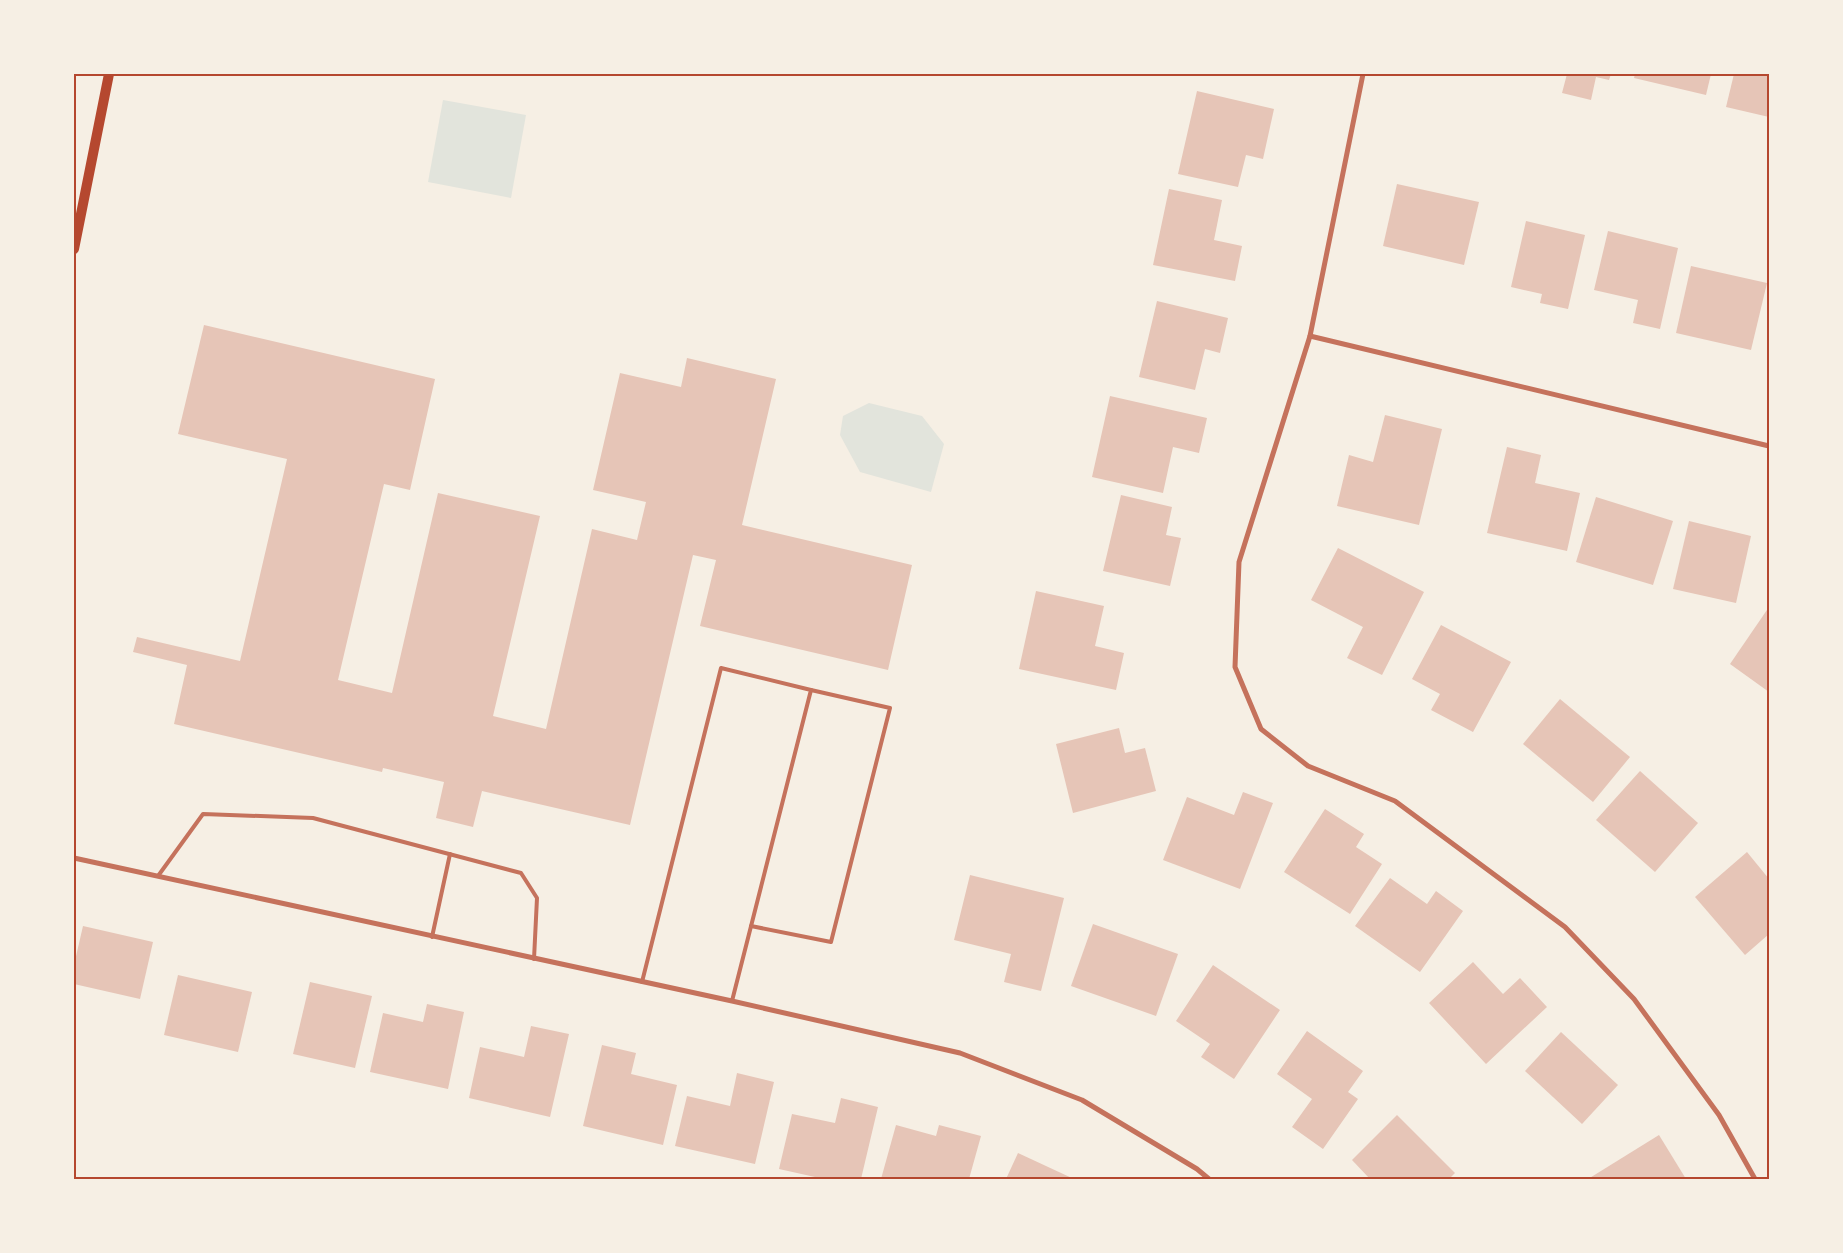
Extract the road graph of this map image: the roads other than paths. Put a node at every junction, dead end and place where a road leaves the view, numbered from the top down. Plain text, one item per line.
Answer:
1 (108, 74) edge
2 (1363, 74) edge
3 (74, 249) edge
4 (1310, 336) junction
5 (1769, 446) edge
6 (811, 690) junction
7 (450, 854) junction
8 (74, 858) edge
9 (158, 876) junction
10 (751, 926) junction
11 (432, 937) junction
12 (534, 959) junction
13 (641, 983) junction
14 (732, 1001) junction
15 (1209, 1179) edge
16 (1755, 1179) edge

1 - 3 main road
2 - 4 street
4 - 5 street
4 - 16 street
6 - 10 lane
6 - 10 lane
6 - 13 lane
7 - 9 lane
7 - 11 lane
7 - 12 lane
8 - 9 street
9 - 11 street
10 - 14 lane
11 - 12 street
12 - 13 street
13 - 14 street
14 - 15 street

